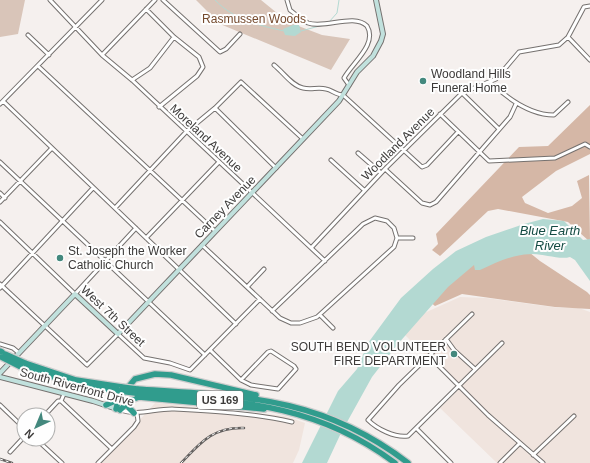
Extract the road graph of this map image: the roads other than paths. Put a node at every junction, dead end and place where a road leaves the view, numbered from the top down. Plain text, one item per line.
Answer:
1 (50, 0) edge
2 (102, 0) edge
3 (155, 0) edge
4 (163, 0) edge
5 (287, 0) edge
6 (376, 0) edge
7 (590, 6) edge
8 (146, 9) junction
9 (75, 28) junction
10 (240, 34) dead end
11 (28, 35) dead end
12 (174, 37) junction
13 (568, 37) junction
14 (49, 55) junction
15 (102, 55) junction
16 (590, 60) edge
17 (274, 65) dead end
18 (38, 66) junction
19 (132, 80) junction
20 (490, 82) junction
21 (349, 85) junction
22 (462, 93) junction
23 (343, 95) junction
24 (568, 102) dead end
25 (1, 103) edge
26 (516, 104) junction
27 (159, 106) junction
28 (215, 108) junction
29 (440, 114) junction
30 (499, 129) junction
31 (186, 132) junction
32 (458, 132) junction
33 (303, 139) junction
34 (590, 147) edge
35 (52, 148) junction
36 (404, 150) junction
37 (479, 152) junction
38 (358, 153) dead end
39 (331, 160) dead end
40 (0, 162) edge
41 (219, 162) junction
42 (276, 168) junction
43 (385, 169) junction
44 (151, 171) junction
45 (381, 173) junction
46 (21, 181) junction
47 (93, 188) junction
48 (364, 190) junction
49 (0, 193) edge
50 (252, 193) junction
51 (5, 198) junction
52 (183, 200) junction
53 (0, 202) edge
54 (115, 208) junction
55 (63, 220) junction
56 (0, 222) edge
57 (136, 228) junction
58 (215, 231) junction
59 (146, 238) junction
60 (397, 238) junction
61 (413, 238) dead end
62 (202, 245) junction
63 (311, 248) junction
64 (32, 253) junction
65 (106, 261) junction
66 (325, 261) junction
67 (264, 269) dead end
68 (179, 270) junction
69 (1, 286) edge
70 (247, 287) junction
71 (75, 294) junction
72 (260, 299) junction
73 (149, 302) junction
74 (272, 311) junction
75 (472, 314) dead end
76 (320, 315) junction
77 (236, 324) junction
78 (44, 326) junction
79 (333, 328) dead end
80 (118, 334) junction
81 (446, 339) junction
82 (502, 343) dead end
83 (0, 344) edge
84 (210, 350) junction
85 (18, 353) junction
86 (1, 354) edge
87 (205, 355) junction
88 (429, 356) junction
89 (11, 361) junction
90 (0, 367) edge
91 (475, 369) junction
92 (0, 373) edge
93 (0, 377) edge
94 (241, 380) junction
95 (458, 385) junction
96 (136, 391) junction
97 (64, 394) junction
98 (119, 398) junction
99 (131, 400) junction
100 (61, 401) junction
101 (287, 404) junction
102 (0, 405) edge
103 (106, 405) junction
104 (52, 407) edge
105 (118, 409) junction
106 (294, 412) junction
107 (304, 412) junction
108 (136, 413) junction
109 (574, 416) dead end
110 (16, 420) edge
111 (292, 422) dead end
112 (417, 429) junction
113 (519, 444) junction
114 (16, 446) edge
115 (45, 447) edge
116 (112, 449) junction
117 (10, 452) dead end
118 (533, 455) junction
119 (62, 463) edge
120 (98, 463) edge
121 (395, 463) edge
122 (408, 463) edge
123 (451, 463) edge
124 (500, 463) edge
125 (543, 463) edge

1 - 9 street, Moreland Avenue
2 - 9 street
3 - 8 street
4 - 10 street
5 - 21 street
6 - 21 main road, Carney Avenue
7 - 13 street
8 - 12 street
8 - 15 street
9 - 14 street
9 - 15 street, Moreland Avenue
11 - 14 street
12 - 19 street
12 - 27 street
13 - 16 street
13 - 20 street, Woodland Avenue
14 - 18 street
15 - 19 street, Moreland Avenue
17 - 23 street
18 - 25 street
18 - 44 street
19 - 27 street, Moreland Avenue
20 - 22 street, Woodland Avenue
20 - 26 street
21 - 23 main road, Carney Avenue
22 - 29 street, Woodland Avenue
22 - 30 street
23 - 33 main road, Carney Avenue
23 - 36 street
24 - 26 street
25 - 35 street
26 - 30 street
27 - 31 street, Moreland Avenue
28 - 31 street
28 - 33 street
28 - 42 street
29 - 32 street
29 - 36 street, Woodland Avenue
30 - 37 street
31 - 41 street, Moreland Avenue
31 - 44 street
32 - 36 street
32 - 37 street
33 - 42 main road, Carney Avenue
34 - 37 street
35 - 46 street
35 - 47 street
36 - 43 street, Woodland Avenue
37 - 43 street
38 - 45 street
39 - 48 street
40 - 46 street
41 - 50 street, Moreland Avenue
41 - 52 street
42 - 50 main road, Carney Avenue
43 - 45 street, Woodland Avenue
44 - 52 street
44 - 54 street
45 - 48 street, Woodland Avenue
46 - 51 street
46 - 55 street
47 - 54 street
47 - 55 street
48 - 63 street, Woodland Avenue
49 - 51 street
50 - 58 main road, Carney Avenue
50 - 63 street, Moreland Avenue
51 - 53 street
52 - 58 street
52 - 59 street
54 - 57 street
55 - 64 street
55 - 65 street
56 - 64 street, West 7th Street
57 - 59 street
57 - 65 street
58 - 62 main road, Carney Avenue
59 - 68 street
60 - 61 street
60 - 66 street
60 - 76 street
62 - 68 main road, Carney Avenue
62 - 70 street
63 - 66 street, Moreland Avenue
64 - 69 street
64 - 71 street, West 7th Street
65 - 71 street
65 - 73 street
66 - 74 street
67 - 70 street
68 - 73 main road, Carney Avenue
68 - 77 street
69 - 78 street
70 - 72 street
71 - 78 main road
71 - 80 main road, West 7th Street
72 - 74 street
72 - 77 street
73 - 80 main road, Carney Avenue
73 - 87 street
74 - 76 street
75 - 81 street
76 - 79 street
77 - 84 street
78 - 80 street, Carney Avenue
78 - 85 main road
80 - 87 street, West 7th Street
81 - 88 street
81 - 91 street
82 - 91 street
83 - 85 street
84 - 87 street
84 - 94 street
85 - 89 main road
86 - 96 highway, US 169, bridge
88 - 95 street
88 - 112 street
89 - 90 main road
89 - 92 main road
91 - 95 street
93 - 97 main road, South Riverfront Drive
94 - 94 street
95 - 112 street
95 - 113 street
96 - 101 highway, US 169
96 - 106 highway, US 169
97 - 100 street
97 - 103 main road, South Riverfront Drive
98 - 101 highway
98 - 103 highway
98 - 105 highway
99 - 105 highway
99 - 106 highway
99 - 108 highway
100 - 104 street
100 - 116 street
101 - 107 highway, US 169
102 - 110 street
103 - 105 main road, South Riverfront Drive
105 - 108 street, South Riverfront Drive
106 - 107 highway, US 169
107 - 121 highway, US 169
107 - 122 highway, US 169
108 - 111 street, South Riverfront Drive
108 - 116 street
109 - 118 street
112 - 123 street
113 - 118 street
113 - 124 street
114 - 117 street
115 - 119 street
116 - 120 street
118 - 125 street

